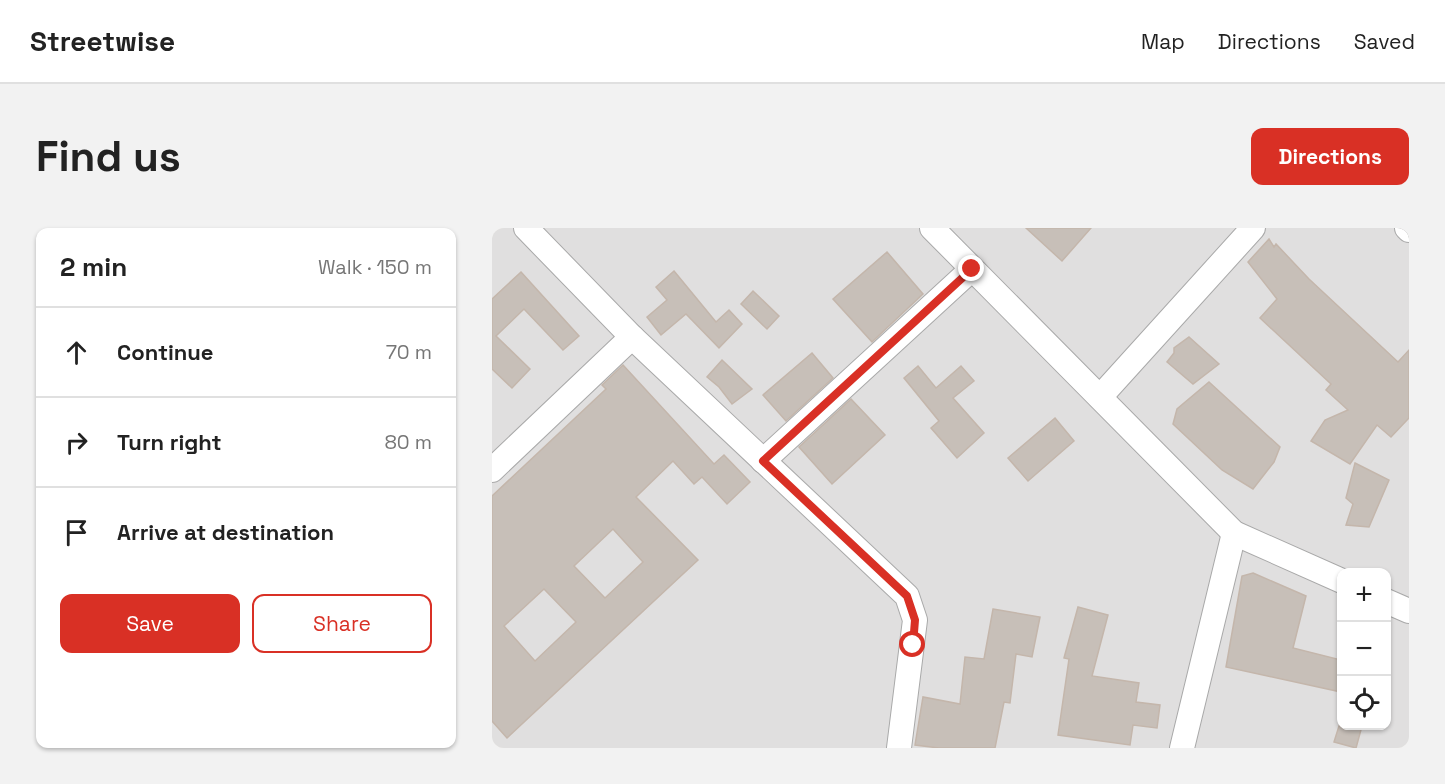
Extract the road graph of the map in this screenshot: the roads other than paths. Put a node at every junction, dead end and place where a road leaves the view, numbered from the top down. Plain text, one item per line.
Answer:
1 (526, 228) edge
2 (932, 228) edge
3 (1253, 228) edge
4 (972, 269) junction
5 (632, 337) junction
6 (1100, 398) junction
7 (763, 461) junction
8 (492, 470) edge
9 (1234, 533) junction
10 (1337, 579) edge
11 (1391, 603) edge
12 (1409, 611) edge
13 (899, 748) edge
14 (1182, 748) edge

1 - 5 street
2 - 4 street
3 - 6 street
4 - 6 street
4 - 7 street
5 - 7 street
5 - 8 street
6 - 9 street
7 - 13 street
9 - 10 street
9 - 14 street
11 - 12 street

